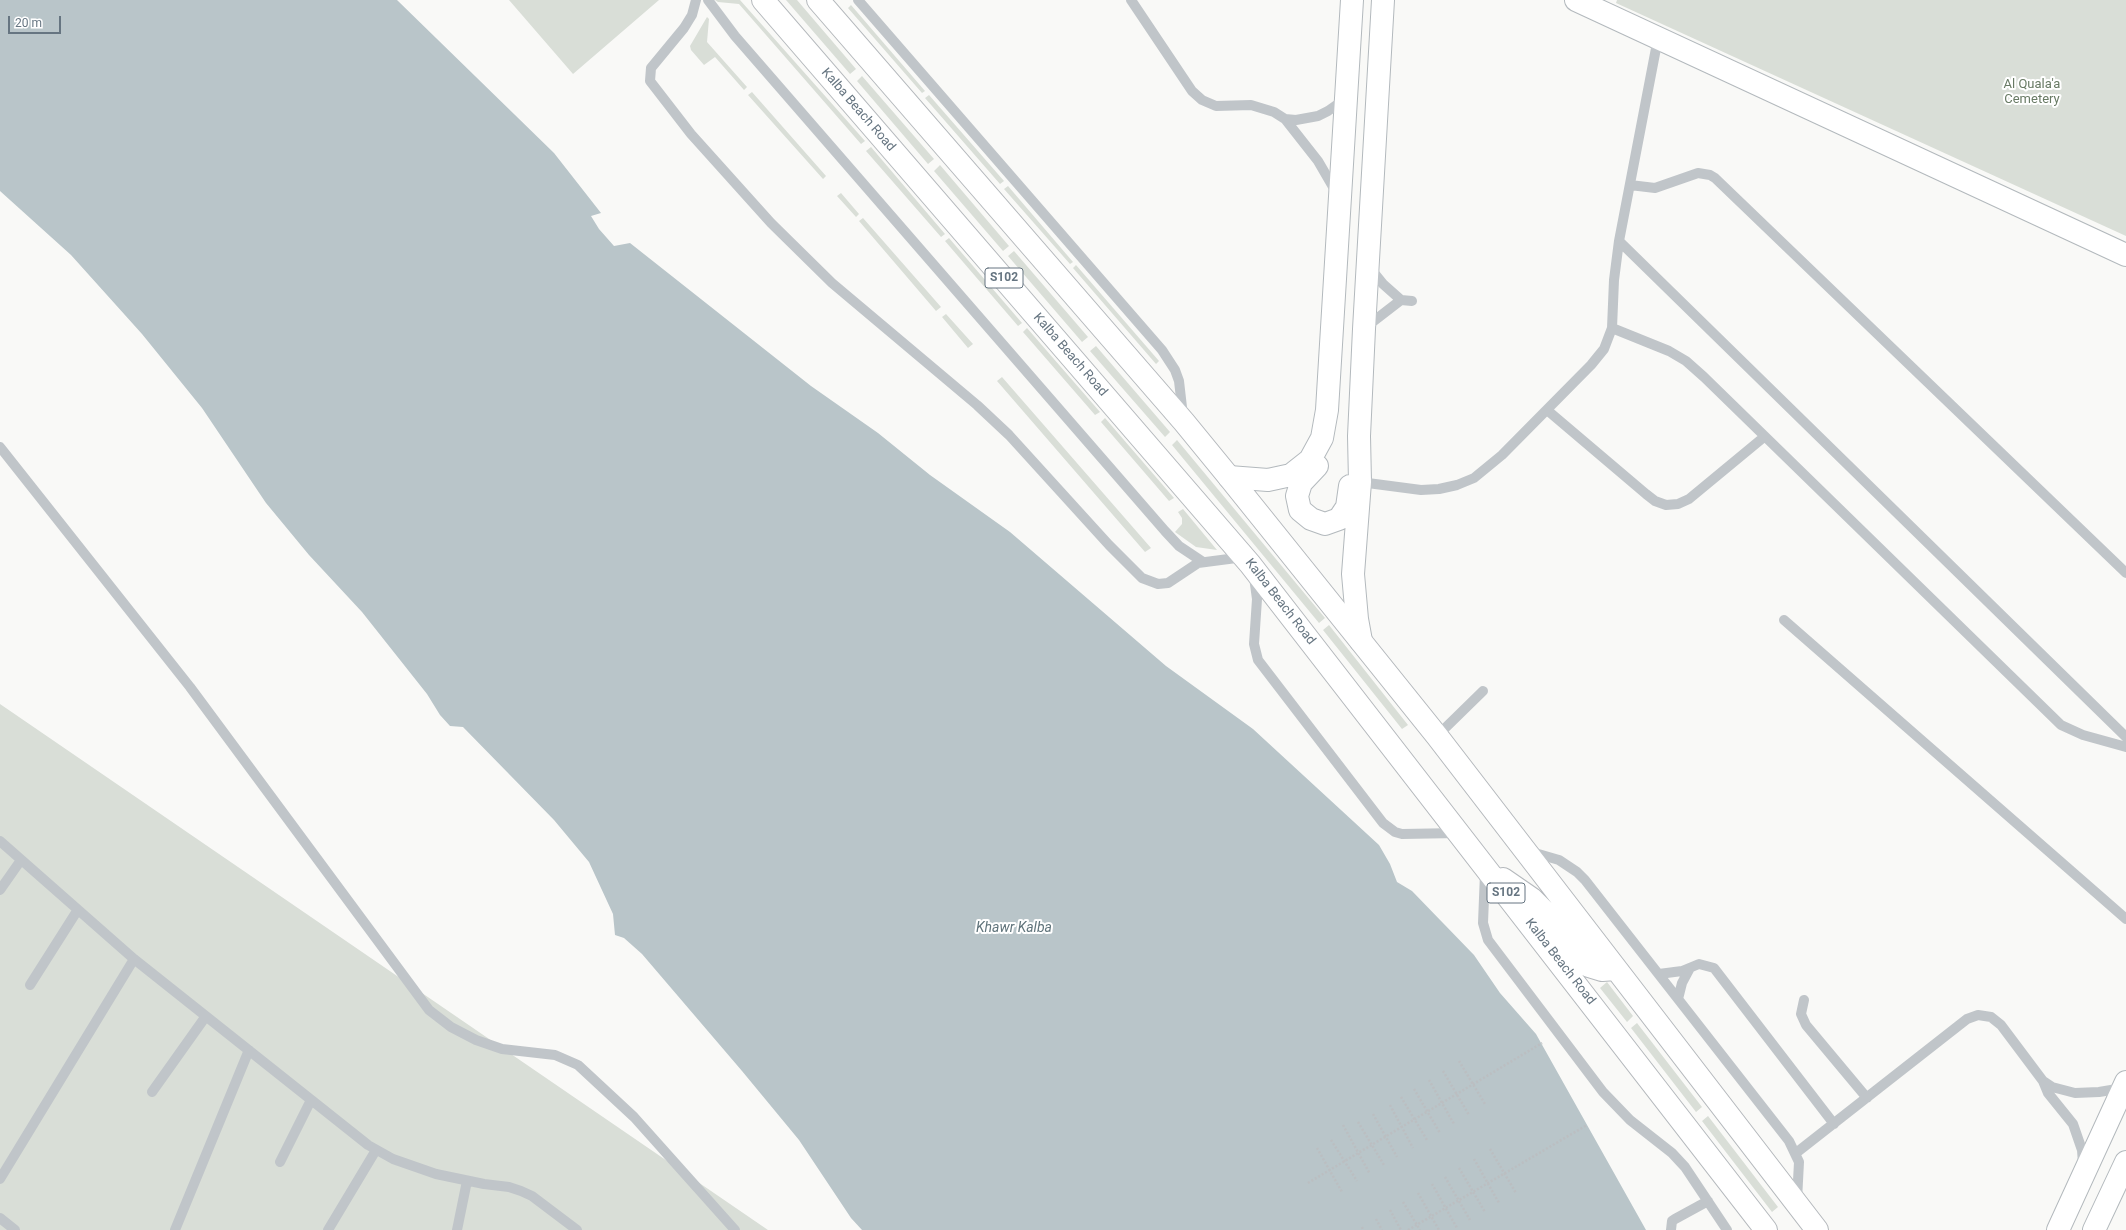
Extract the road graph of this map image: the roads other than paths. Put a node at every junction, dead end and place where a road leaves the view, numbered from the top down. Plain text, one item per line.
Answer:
1 (696, 0) edge
2 (708, 0) edge
3 (763, 0) edge
4 (818, 0) edge
5 (858, 0) edge
6 (1131, 0) edge
7 (1352, 0) edge
8 (1383, 0) edge
9 (1585, 2) edge
10 (1658, 38) junction
11 (1346, 98) junction
12 (1285, 119) junction
13 (1630, 185) junction
14 (1340, 199) junction
15 (1619, 242) junction
16 (2126, 255) edge
17 (1368, 265) junction
18 (1401, 300) junction
19 (1412, 301) dead end
20 (1612, 328) junction
21 (1364, 329) junction
22 (1327, 410) junction
23 (1547, 410) junction
24 (1184, 422) junction
25 (1359, 436) junction
26 (1764, 437) junction
27 (0, 447) edge
28 (1229, 476) junction
29 (1360, 482) junction
30 (1247, 560) junction
31 (1203, 562) junction
32 (2126, 573) edge
33 (1784, 620) dead end
34 (1361, 641) junction
35 (1483, 690) dead end
36 (1437, 736) junction
37 (2126, 737) edge
38 (2126, 747) edge
39 (1459, 833) junction
40 (0, 841) edge
41 (1524, 850) junction
42 (21, 860) junction
43 (1486, 867) junction
44 (0, 890) edge
45 (77, 911) junction
46 (2126, 919) edge
47 (134, 959) junction
48 (1690, 968) junction
49 (1616, 969) junction
50 (1659, 974) junction
51 (30, 985) dead end
52 (1678, 999) junction
53 (1804, 1000) dead end
54 (206, 1016) junction
55 (248, 1050) junction
56 (2043, 1081) junction
57 (2125, 1085) edge
58 (152, 1092) dead end
59 (1867, 1098) junction
60 (310, 1100) junction
61 (1834, 1124) junction
62 (376, 1150) junction
63 (1796, 1153) junction
64 (280, 1162) dead end
65 (2126, 1162) edge
66 (2081, 1178) junction
67 (0, 1179) edge
68 (467, 1181) junction
69 (1708, 1201) junction
70 (1797, 1204) junction
71 (0, 1218) edge
72 (15, 1230) edge
73 (175, 1230) edge
74 (328, 1230) edge
75 (457, 1230) edge
76 (576, 1230) edge
77 (735, 1230) edge
78 (1671, 1230) edge
79 (1727, 1230) edge
80 (1766, 1230) edge
81 (1817, 1230) edge
82 (2058, 1230) edge
83 (2094, 1230) edge

1 - 31 lane
2 - 31 lane
3 - 30 main road, Kalba Beach Road / S102
4 - 24 main road
5 - 24 lane
6 - 12 lane
7 - 11 main road
8 - 17 main road
9 - 10 main road
10 - 13 lane
10 - 16 main road
11 - 12 lane
11 - 14 main road
12 - 14 lane
13 - 15 lane
13 - 32 lane
14 - 22 main road
15 - 20 lane
15 - 37 lane
17 - 18 lane
17 - 21 main road
18 - 19 lane
18 - 21 lane
20 - 23 lane
20 - 26 lane
21 - 25 main road
22 - 25 main road
22 - 28 main road
23 - 26 lane
23 - 29 lane
24 - 28 main road
25 - 29 main road
26 - 38 lane
27 - 77 lane
28 - 34 main road
29 - 34 main road
30 - 31 lane
30 - 39 main road, Kalba Beach Road / S102
30 - 39 lane
33 - 46 lane
34 - 36 main road
35 - 36 lane
36 - 41 main road
39 - 43 main road, Kalba Beach Road / S102
40 - 42 lane
41 - 49 main road
41 - 50 lane
42 - 44 lane
42 - 45 lane
43 - 49 main road
43 - 69 lane
43 - 80 main road, Kalba Beach Road / S102
45 - 47 lane
45 - 51 lane
47 - 54 lane
47 - 67 lane
48 - 50 lane
48 - 52 lane
48 - 61 lane
49 - 70 main road
50 - 52 lane
52 - 63 lane
53 - 59 lane
54 - 55 lane
54 - 58 lane
55 - 60 lane
55 - 73 lane
56 - 57 lane
56 - 59 lane
56 - 66 lane
57 - 66 main road
59 - 61 lane
60 - 62 lane
60 - 64 lane
61 - 63 lane
62 - 68 lane
62 - 74 lane
63 - 70 lane
65 - 83 main road
66 - 82 main road
68 - 75 lane
68 - 76 lane
69 - 78 lane
69 - 79 lane
70 - 81 main road
71 - 72 lane

